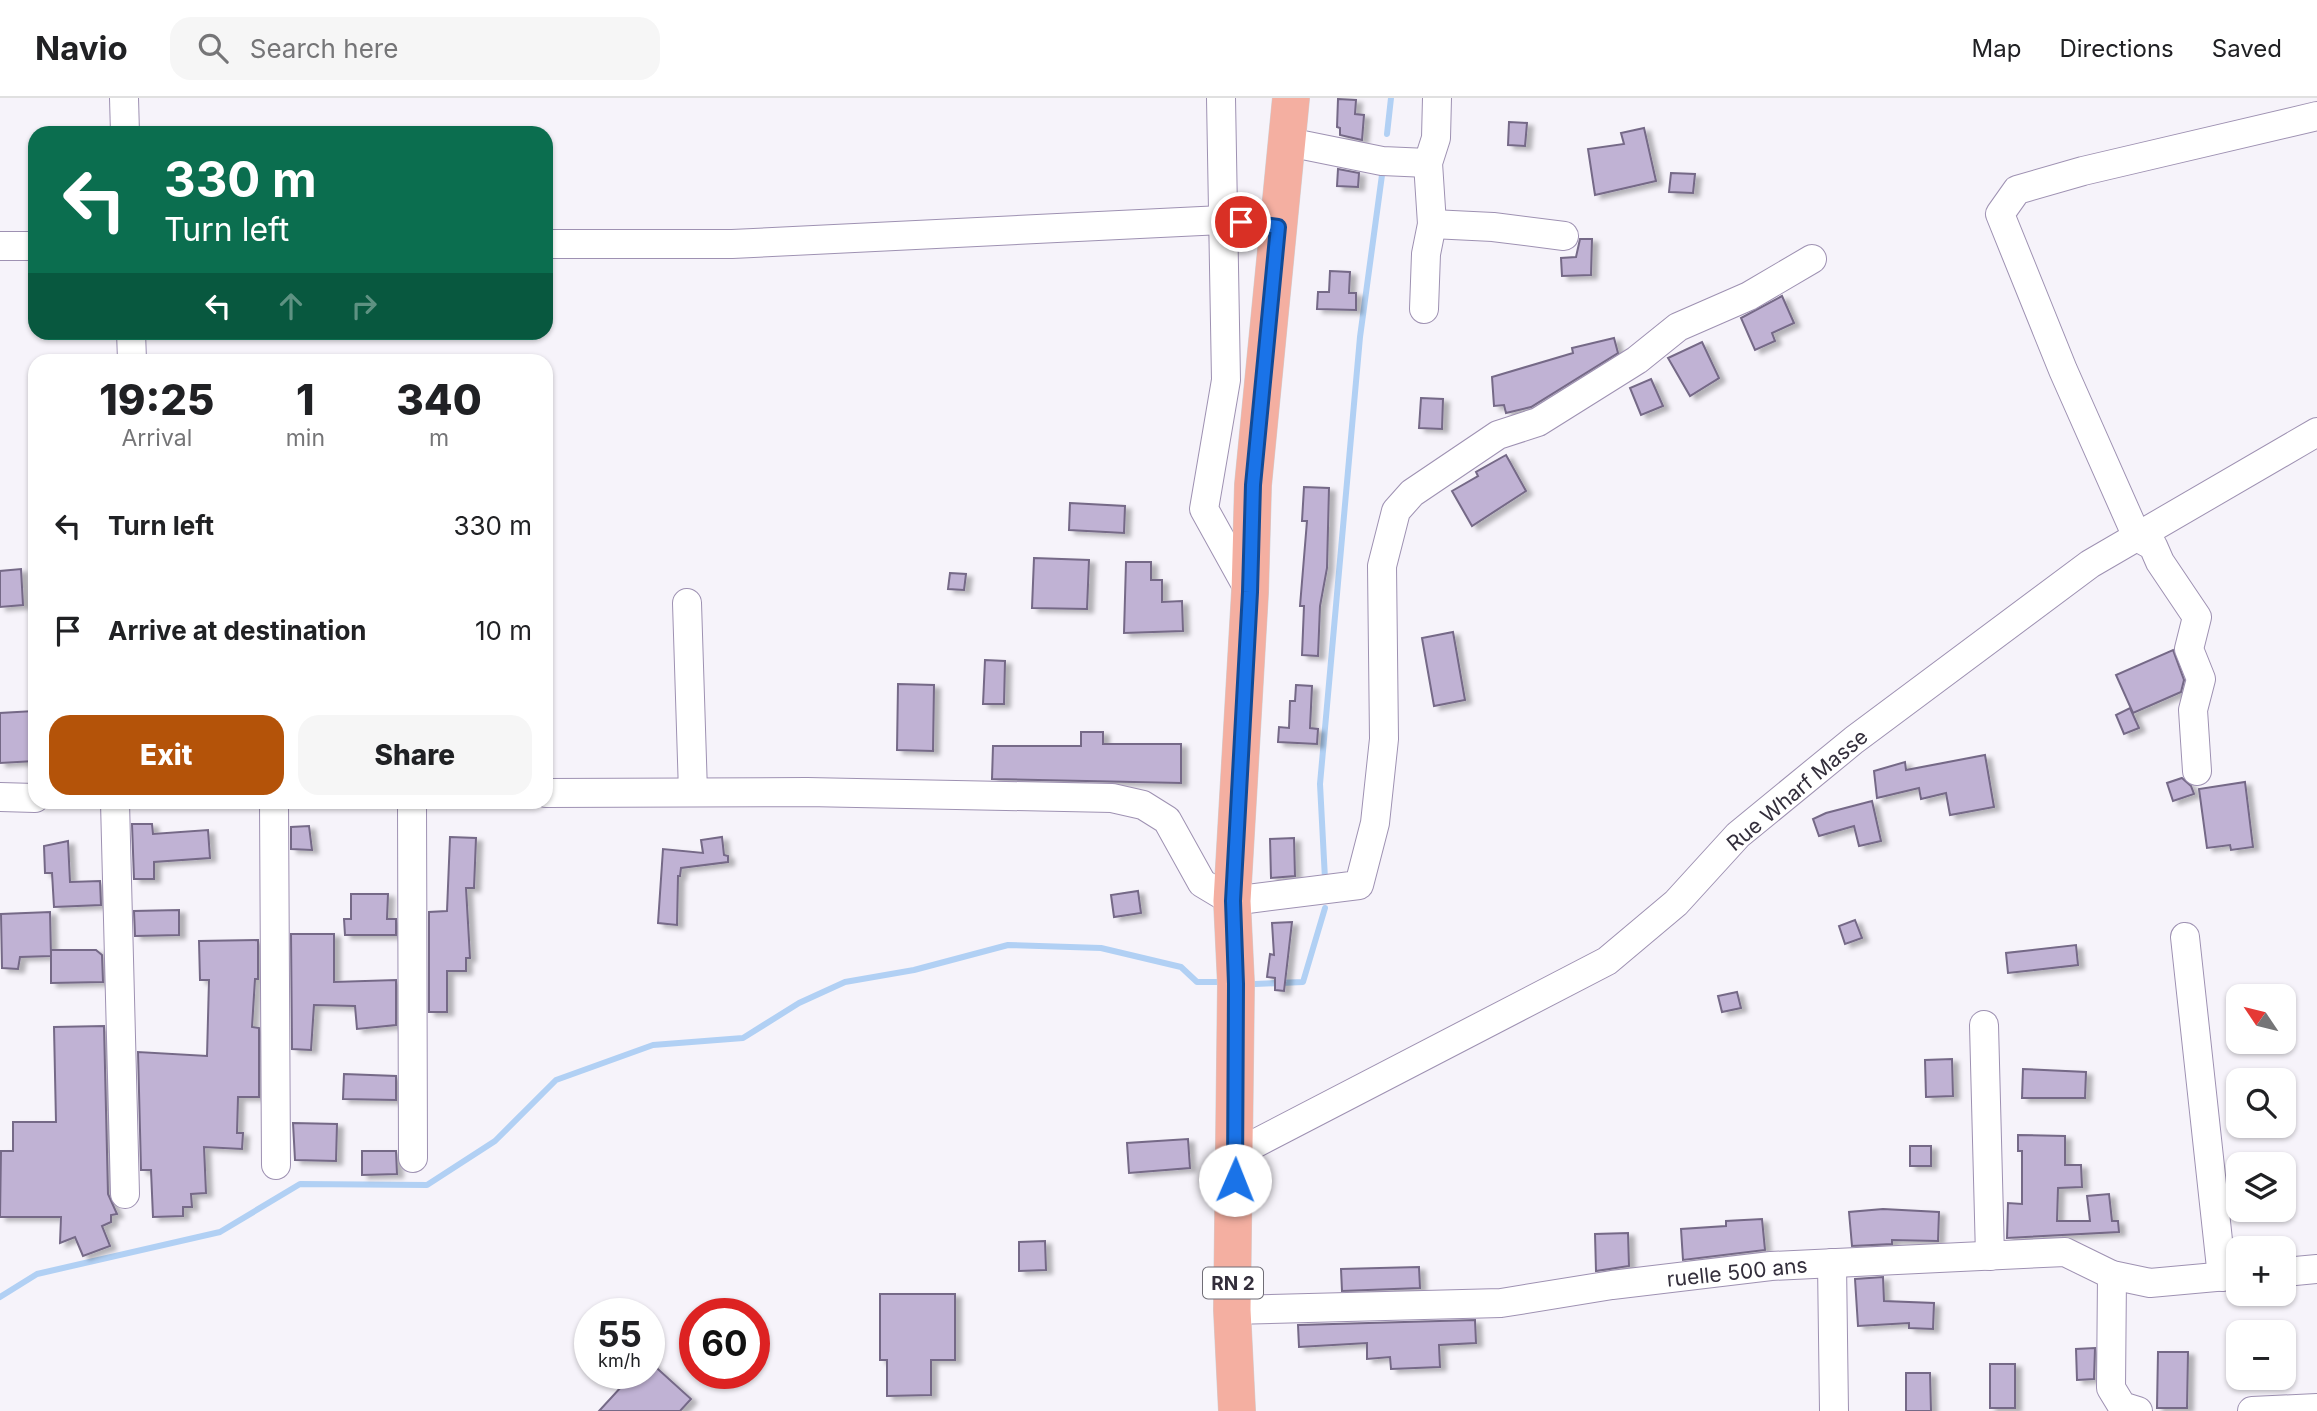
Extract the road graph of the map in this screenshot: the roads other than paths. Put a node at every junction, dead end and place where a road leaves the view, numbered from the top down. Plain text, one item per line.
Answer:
1 (124, 98) edge
2 (1221, 98) edge
3 (1292, 98) edge
4 (1437, 98) edge
5 (2317, 116) edge
6 (125, 126) edge
7 (1288, 142) junction
8 (1428, 163) junction
9 (1222, 220) junction
10 (1432, 224) junction
11 (1278, 227) junction
12 (1564, 236) dead end
13 (553, 244) edge
14 (0, 246) edge
15 (28, 246) edge
16 (1812, 259) dead end
17 (1424, 309) dead end
18 (2317, 432) edge
19 (2137, 537) junction
20 (1250, 592) junction
21 (687, 603) dead end
22 (2197, 771) dead end
23 (693, 792) junction
24 (553, 793) edge
25 (0, 797) edge
26 (28, 797) edge
27 (115, 809) edge
28 (274, 809) edge
29 (412, 809) edge
30 (1233, 901) junction
31 (2185, 937) dead end
32 (1984, 1025) dead end
33 (1235, 1154) junction
34 (413, 1158) dead end
35 (276, 1165) dead end
36 (125, 1194) dead end
37 (2226, 1246) edge
38 (1990, 1256) junction
39 (1832, 1263) junction
40 (2317, 1269) edge
41 (2296, 1271) edge
42 (2112, 1275) junction
43 (2226, 1276) edge
44 (1232, 1310) junction
45 (2317, 1408) edge
46 (1237, 1411) edge
47 (1834, 1411) edge
48 (2138, 1411) edge
49 (2252, 1411) edge

1 - 6 street
2 - 9 street
3 - 7 main road, RN 2
4 - 8 street
5 - 19 street
7 - 8 street
7 - 11 main road, RN 2
8 - 10 street
9 - 11 street
9 - 13 street
9 - 20 street
10 - 12 street
10 - 17 street
11 - 20 main road, RN 2
14 - 15 street
16 - 30 street
18 - 19 street, Rue Wharf Masse
19 - 22 street
19 - 33 street, Rue Wharf Masse
20 - 30 main road, RN 2
21 - 23 street
23 - 24 street
23 - 30 street
25 - 26 street
27 - 36 street
28 - 35 street
29 - 34 street
30 - 33 main road, RN 2
31 - 37 street
32 - 38 street
33 - 44 main road, RN 2
38 - 39 street, ruelle 500 ans
38 - 42 street, ruelle 500 ans
39 - 44 street, ruelle 500 ans
39 - 47 street
40 - 41 street
42 - 43 street, ruelle 500 ans
42 - 48 street
44 - 46 main road, RN 2
45 - 49 street

